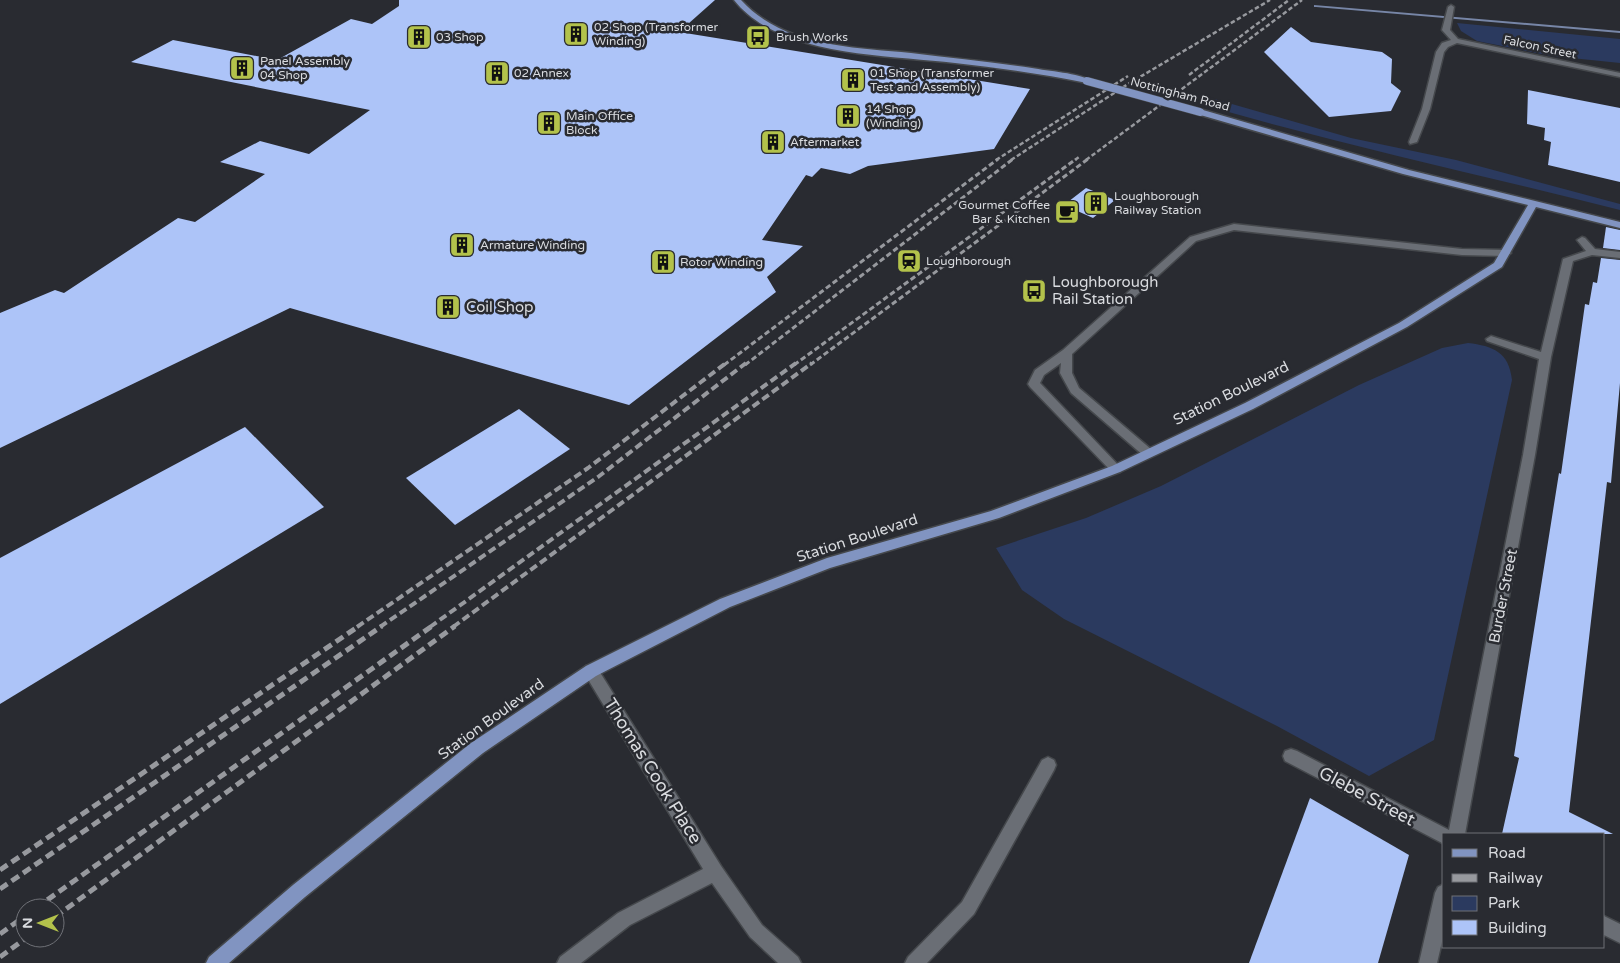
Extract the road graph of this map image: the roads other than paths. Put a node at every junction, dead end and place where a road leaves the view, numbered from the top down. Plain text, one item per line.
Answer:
1 (737, 0) edge
2 (1451, 7) dead end
3 (1456, 41) junction
4 (1620, 75) edge
5 (1413, 142) dead end
6 (1533, 204) junction
7 (1620, 225) edge
8 (1582, 240) dead end
9 (1592, 252) junction
10 (1506, 253) junction
11 (1620, 255) edge
12 (1491, 339) dead end
13 (1068, 353) junction
14 (1545, 358) junction
15 (1148, 454) junction
16 (1116, 469) junction
17 (591, 671) junction
18 (1291, 756) dead end
19 (1048, 765) dead end
20 (1457, 833) edge
21 (1442, 835) edge
22 (715, 872) junction
23 (1442, 902) edge
24 (1605, 926) edge
25 (1620, 934) edge
26 (215, 963) edge
27 (566, 963) edge
28 (792, 963) edge
29 (914, 963) edge
30 (1428, 963) edge

1 - 6 main road, Nottingham Road, bridge
2 - 3 street
3 - 4 street, Falcon Street
3 - 5 street
6 - 7 main road, Nottingham Road
6 - 10 main road, Station Boulevard
8 - 9 street
9 - 11 street, Burder Street
9 - 14 street, Burder Street
10 - 13 street
10 - 15 main road, Station Boulevard
12 - 14 street
13 - 15 street
13 - 16 street
14 - 20 street, Burder Street
15 - 16 main road, Station Boulevard
16 - 17 main road, Station Boulevard
17 - 22 street, Thomas Cook Place
17 - 26 main road, Station Boulevard
18 - 21 street, Glebe Street
19 - 29 street
22 - 27 street
22 - 28 street, Thomas Cook Place
23 - 30 street
24 - 25 street

